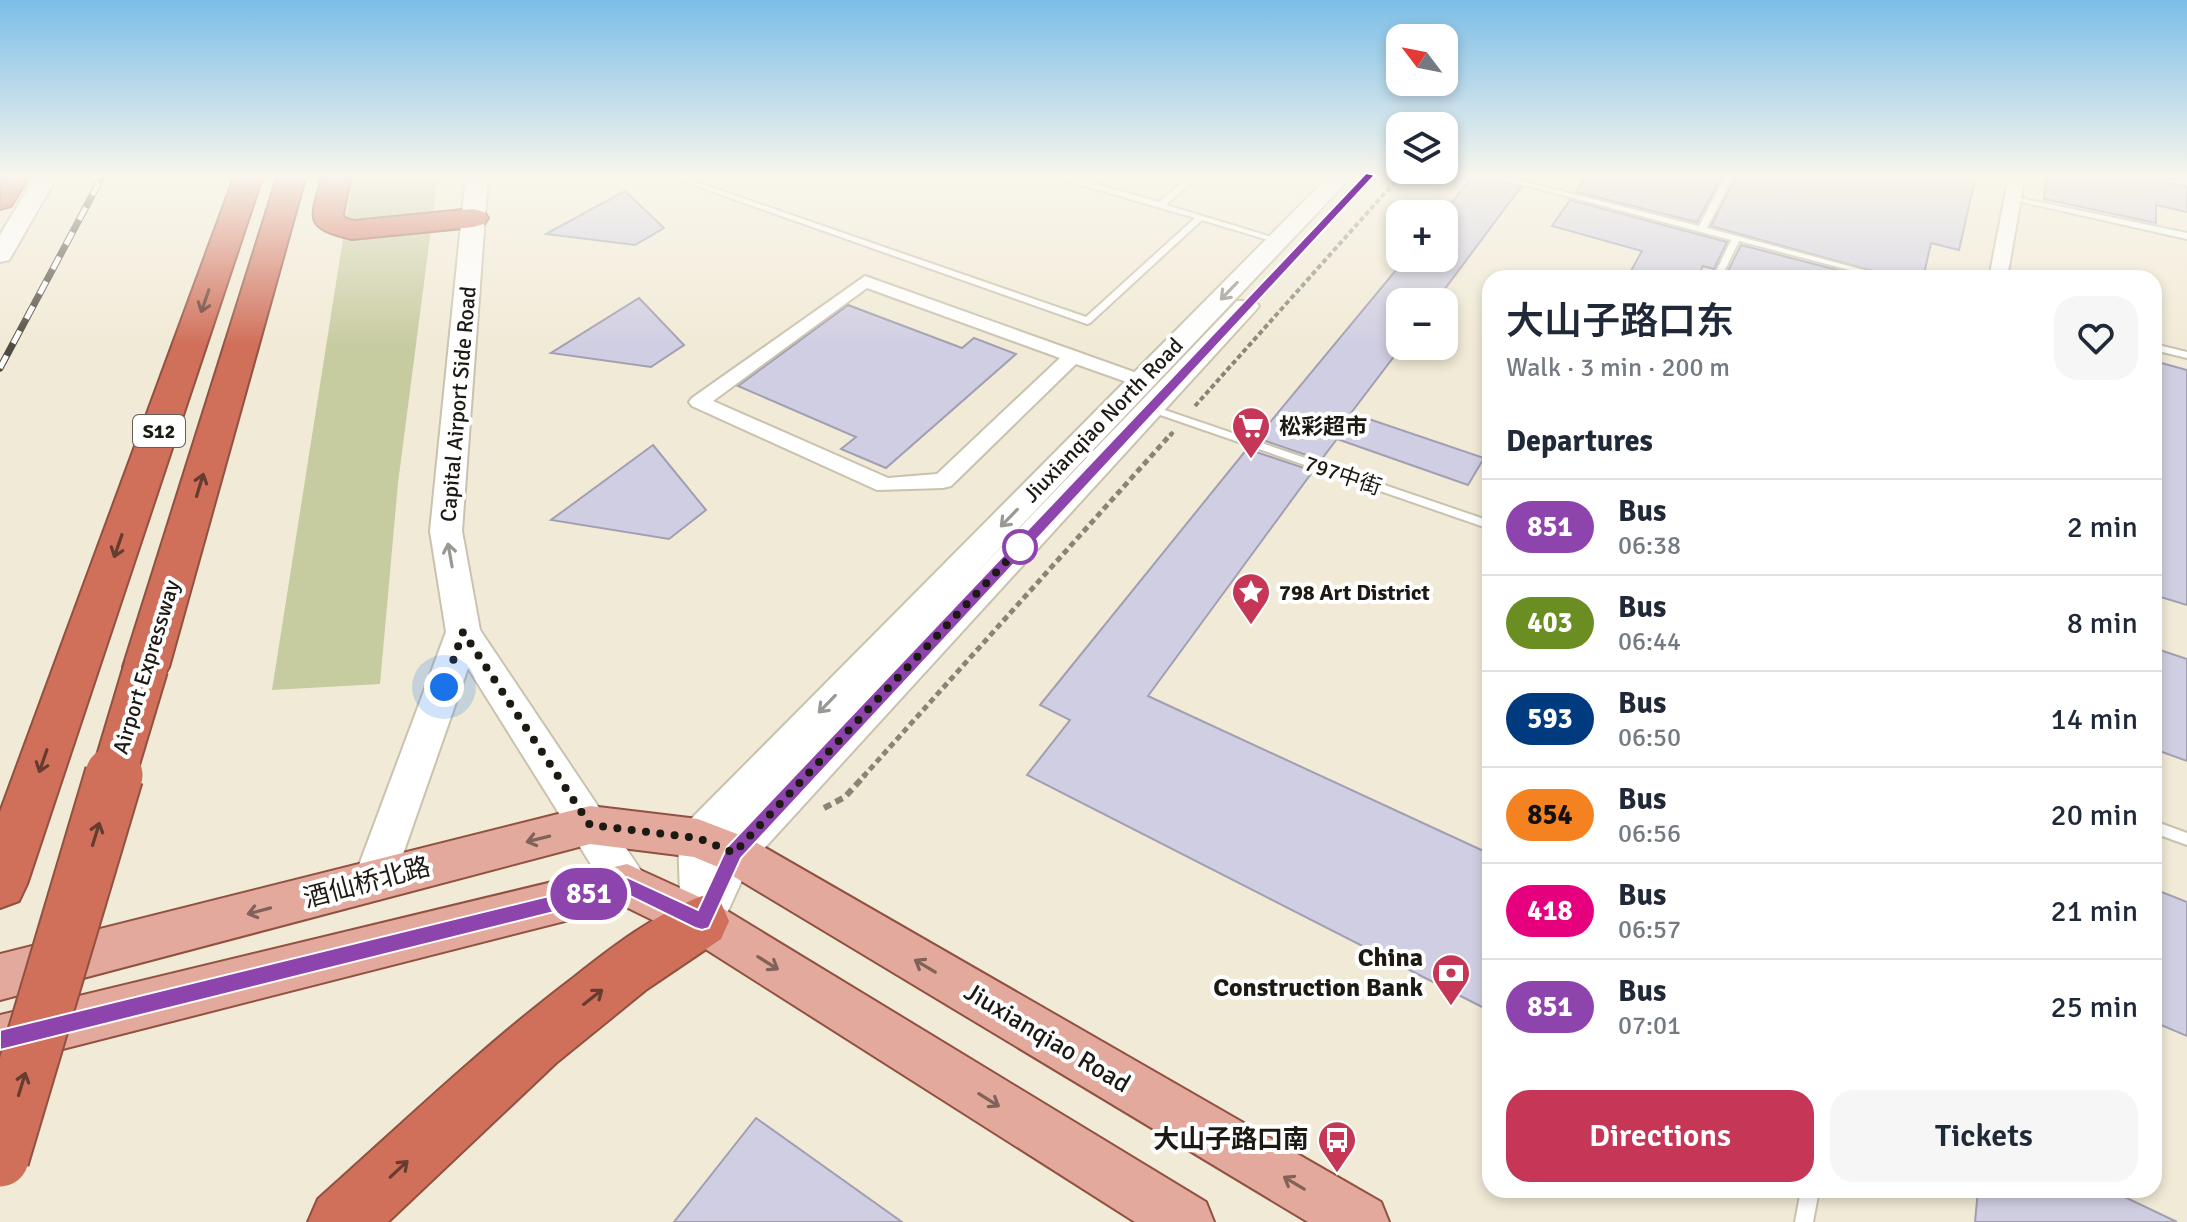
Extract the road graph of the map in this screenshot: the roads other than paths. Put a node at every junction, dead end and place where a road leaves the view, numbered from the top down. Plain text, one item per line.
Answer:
1 (13, 232) edge
2 (229, 232) edge
3 (275, 232) edge
4 (472, 232) edge
5 (832, 232) edge
6 (1185, 232) edge
7 (1250, 232) edge
8 (1286, 232) edge
9 (1312, 232) edge
10 (1713, 232) edge
11 (2007, 232) edge
12 (1736, 238) junction
13 (1278, 240) junction
14 (0, 255) edge
15 (1721, 270) edge
16 (1859, 270) edge
17 (2000, 270) edge
18 (2162, 349) edge
19 (2187, 355) edge
20 (1072, 357) junction
21 (1146, 395) junction
22 (1482, 522) edge
23 (463, 632) junction
24 (590, 825) junction
25 (2162, 830) edge
26 (2187, 839) edge
27 (716, 846) junction
28 (374, 881) junction
29 (0, 884) edge
30 (627, 885) junction
31 (702, 921) junction
32 (0, 977) edge
33 (0, 1040) edge
34 (0, 1158) edge
35 (1808, 1198) edge
36 (341, 1222) edge
37 (1186, 1222) edge
38 (1361, 1222) edge
39 (1804, 1222) edge

1 - 14 street
2 -> 29 highway, S12
34 -> 3 highway, Airport Expressway / S12, bridge
23 -> 4 street, Capital Airport Side Road
5 - 6 lane
7 - 13 lane
8 - 13 street, Jiuxianqiao North Road
9 - 21 street, Jiuxianqiao North Road
10 - 12 lane
11 - 17 street
12 - 15 lane
12 - 16 lane
13 -> 21 street, Jiuxianqiao North Road
18 - 19 lane
20 - 20 street
20 - 21 street
21 - 22 lane, 797中街
21 - 27 street, Jiuxianqiao North Road
23 - 24 street
23 - 28 street
24 - 27 main road, 酒仙桥北路
24 -> 28 main road, 酒仙桥北路
24 - 30 street
25 - 26 lane
27 - 31 street, Jiuxianqiao North Road
38 -> 27 main road, Jiuxianqiao Road
28 -> 32 main road, 酒仙桥北路
30 - 31 main road
30 - 33 main road
36 -> 31 highway
31 -> 37 main road
35 - 39 lane

